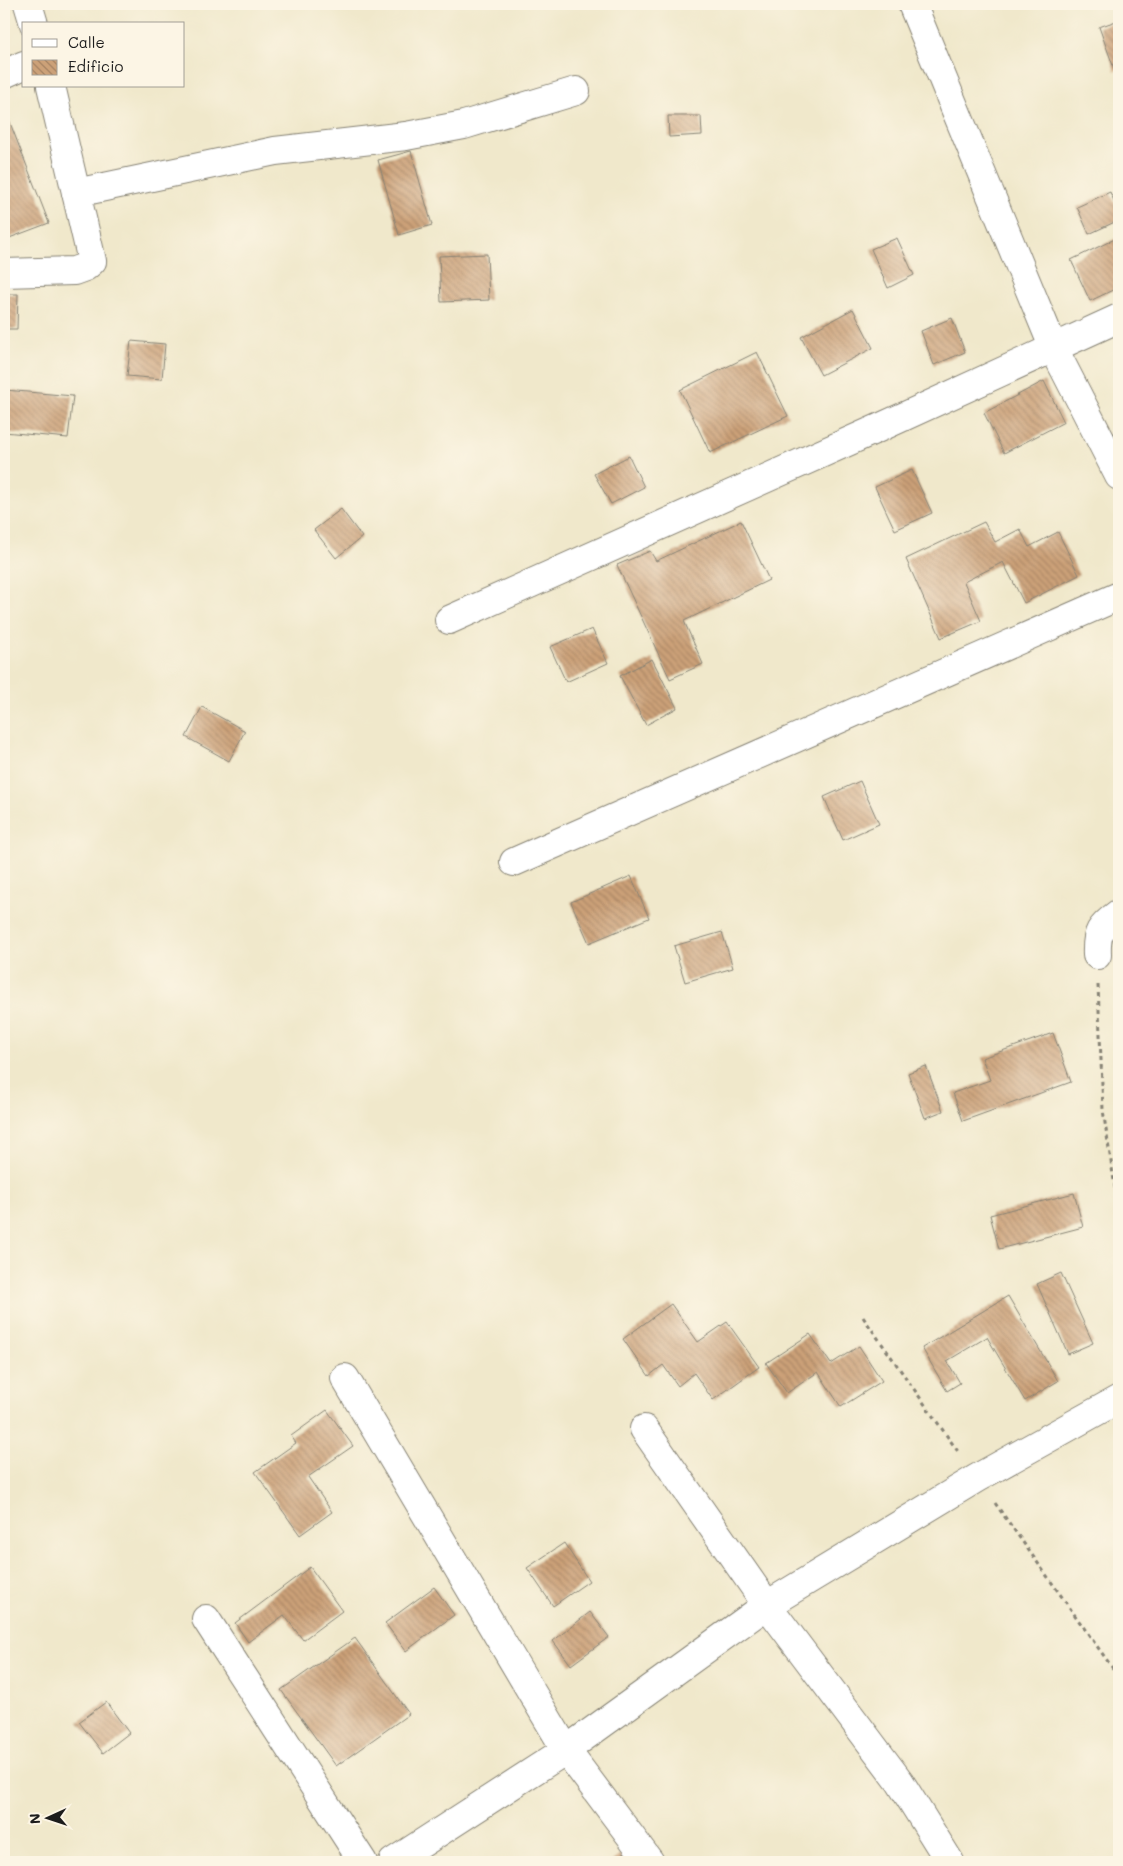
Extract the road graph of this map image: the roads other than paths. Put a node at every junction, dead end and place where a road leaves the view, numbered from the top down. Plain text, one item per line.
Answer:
1 (28, 4) edge
2 (912, 4) edge
3 (33, 22) edge
4 (22, 66) edge
5 (4, 74) edge
6 (51, 88) edge
7 (576, 91) dead end
8 (76, 193) junction
9 (4, 273) edge
10 (1119, 318) edge
11 (1054, 349) junction
12 (1119, 476) edge
13 (1119, 596) edge
14 (449, 620) dead end
15 (514, 862) dead end
16 (1119, 913) edge
17 (1097, 955) road end
18 (345, 1378) dead end
19 (1119, 1399) edge
20 (644, 1429) dead end
21 (767, 1605) junction
22 (206, 1619) dead end
23 (566, 1750) junction
24 (363, 1862) edge
25 (393, 1862) edge
26 (650, 1862) edge
27 (950, 1862) edge

1 - 3 street
2 - 11 street
4 - 5 street
6 - 8 street
7 - 8 street
8 - 9 street
10 - 11 street
11 - 12 street
11 - 14 street
13 - 15 street
16 - 17 street
18 - 23 street
19 - 21 street
20 - 21 street
21 - 23 street
21 - 27 street
22 - 24 street
23 - 25 street
23 - 26 street

